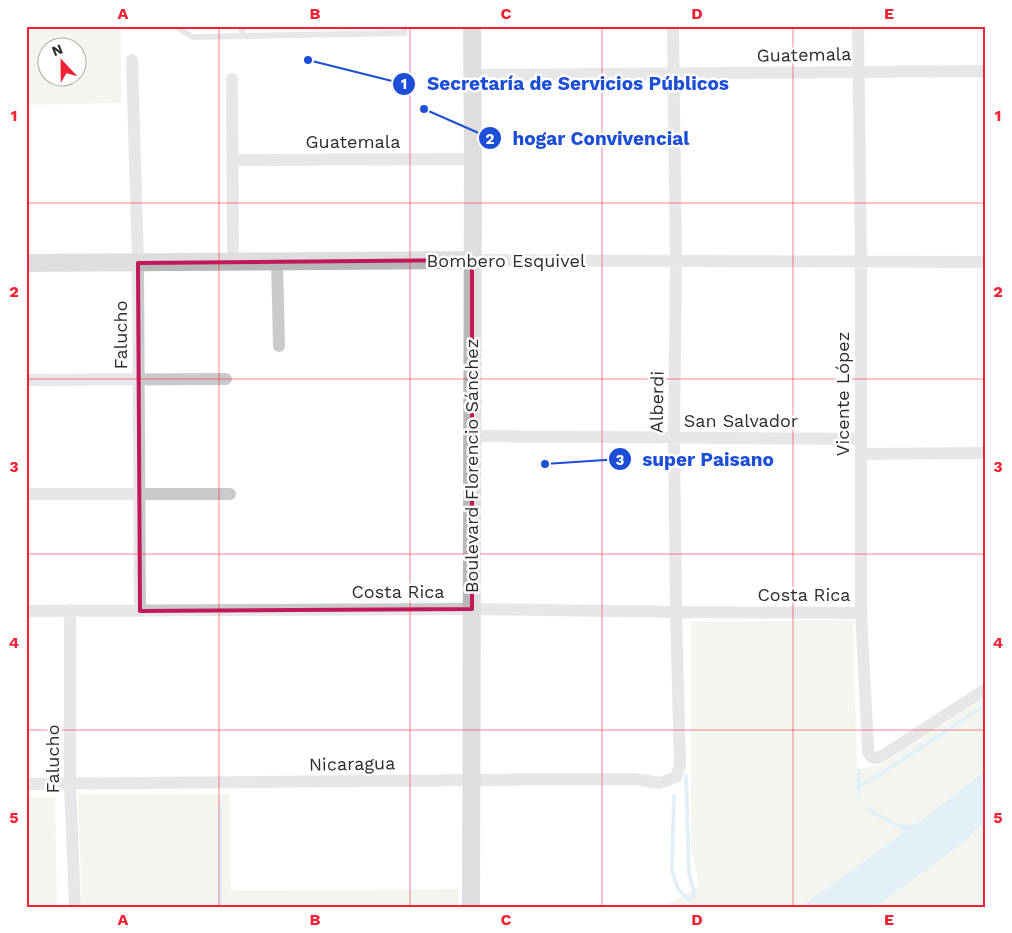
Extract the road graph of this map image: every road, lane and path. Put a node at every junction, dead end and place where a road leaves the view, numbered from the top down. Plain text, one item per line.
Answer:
1 (175, 26) edge
2 (241, 26) edge
3 (333, 26) edge
4 (404, 26) edge
5 (472, 26) edge
6 (673, 26) edge
7 (858, 26) edge
8 (336, 34) junction
9 (243, 36) junction
10 (132, 60) dead end
11 (986, 71) edge
12 (859, 72) junction
13 (673, 74) junction
14 (472, 75) junction
15 (232, 79) dead end
16 (473, 159) junction
17 (233, 160) junction
18 (472, 260) junction
19 (277, 261) junction
20 (676, 261) junction
21 (138, 262) junction
22 (233, 262) junction
23 (861, 262) junction
24 (986, 262) edge
25 (26, 263) edge
26 (278, 346) dead end
27 (226, 379) dead end
28 (26, 380) edge
29 (138, 380) junction
30 (471, 436) junction
31 (674, 438) junction
32 (860, 439) junction
33 (986, 453) edge
34 (861, 454) junction
35 (26, 494) edge
36 (139, 494) junction
37 (230, 494) dead end
38 (472, 609) junction
39 (70, 610) junction
40 (26, 611) edge
41 (140, 611) junction
42 (676, 612) junction
43 (861, 613) junction
44 (986, 689) edge
45 (676, 777) joint
46 (472, 780) junction
47 (26, 784) edge
48 (70, 784) junction
49 (75, 907) edge
50 (470, 907) edge

1 - 9 lane
2 - 9 lane
3 - 8 lane
4 - 8 lane
5 - 14 main road, Boulevard Florencio Sánchez
6 - 13 street, Alberdi
7 - 12 street, Vicente López
8 - 9 lane
10 - 21 street, Falucho
11 - 12 street, Guatemala
12 - 13 street, Guatemala
12 - 23 street, Vicente López
13 - 14 street, Guatemala
13 - 20 street, Alberdi
14 - 16 main road, Boulevard Florencio Sánchez
15 - 17 street
16 - 17 street, Guatemala
16 - 18 main road, Boulevard Florencio Sánchez
17 - 22 street
18 - 19 main road, Bombero Esquivel
18 - 20 street, Bombero Esquivel
18 - 30 main road, Boulevard Florencio Sánchez
19 - 22 main road, Bombero Esquivel
19 - 26 street
20 - 23 street, Bombero Esquivel
20 - 31 street, Alberdi
21 - 22 main road, Bombero Esquivel
21 - 25 main road, Bombero Esquivel
21 - 29 street, Falucho
23 - 24 street, Bombero Esquivel
23 - 32 street, Vicente López
27 - 29 street
28 - 29 street
29 - 36 street, Falucho
30 - 31 street, San Salvador
30 - 38 main road, Boulevard Florencio Sánchez
31 - 32 street, San Salvador
31 - 42 street, Alberdi
32 - 34 street, Vicente López
33 - 34 street
34 - 43 street, Vicente López
35 - 36 street
36 - 37 street
36 - 41 street, Falucho
38 - 41 street, Costa Rica
38 - 42 street, Costa Rica
38 - 46 main road, Boulevard Florencio Sánchez
39 - 40 street, Costa Rica
39 - 41 street, Costa Rica
39 - 48 street, Falucho
42 - 43 street, Costa Rica
42 - 45 street, Alberdi
43 - 44 street, Vicente López
45 - 46 street, Nicaragua
46 - 48 street, Nicaragua
46 - 50 main road, Boulevard Florencio Sánchez
47 - 48 street, Nicaragua
48 - 49 street, Falucho

